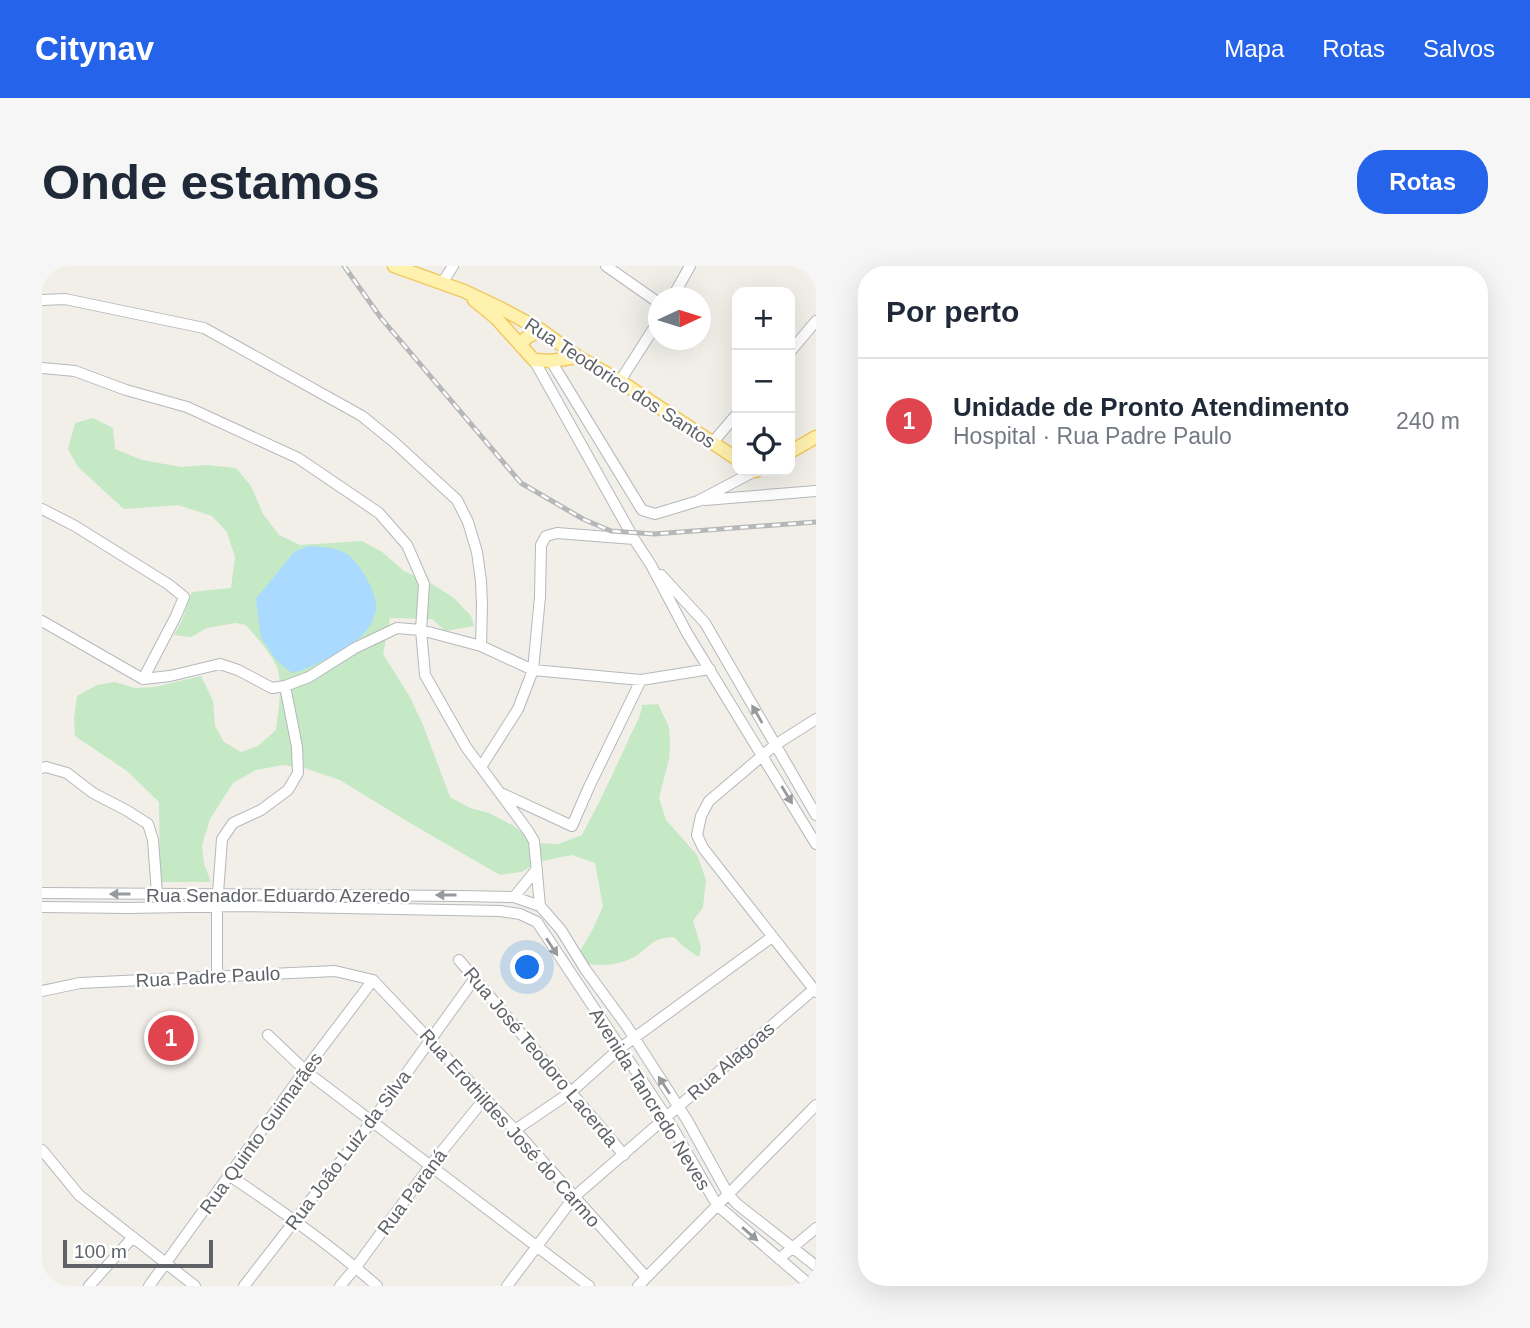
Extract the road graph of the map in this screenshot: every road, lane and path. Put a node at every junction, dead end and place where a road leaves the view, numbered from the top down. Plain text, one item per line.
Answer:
1 (394, 266) edge
2 (452, 266) edge
3 (606, 266) edge
4 (690, 266) edge
5 (442, 283) junction
6 (678, 287) edge
7 (464, 291) junction
8 (648, 295) edge
9 (42, 300) edge
10 (816, 321) edge
11 (541, 331) junction
12 (648, 337) edge
13 (520, 345) junction
14 (792, 350) edge
15 (578, 357) junction
16 (534, 360) junction
17 (551, 361) junction
18 (42, 368) edge
19 (620, 381) junction
20 (732, 420) edge
21 (816, 438) edge
22 (713, 442) junction
23 (795, 449) edge
24 (732, 455) edge
25 (746, 476) edge
26 (816, 491) edge
27 (698, 501) junction
28 (42, 509) edge
29 (634, 539) junction
30 (651, 565) junction
31 (42, 621) edge
32 (421, 630) junction
33 (481, 646) junction
34 (533, 670) junction
35 (710, 670) junction
36 (143, 679) junction
37 (641, 680) junction
38 (285, 686) junction
39 (816, 719) edge
40 (775, 745) junction
41 (763, 755) junction
42 (481, 767) junction
43 (42, 768) edge
44 (500, 793) junction
45 (816, 815) edge
46 (816, 844) edge
47 (537, 869) junction
48 (42, 893) edge
49 (67, 894) junction
50 (157, 894) junction
51 (218, 894) junction
52 (514, 897) junction
53 (42, 906) edge
54 (217, 906) junction
55 (540, 906) junction
56 (68, 907) junction
57 (500, 911) joint
58 (772, 937) junction
59 (459, 960) dead end
60 (217, 976) junction
61 (475, 978) junction
62 (373, 980) junction
63 (815, 990) edge
64 (42, 991) edge
65 (268, 1035) dead end
66 (633, 1038) junction
67 (430, 1040) junction
68 (619, 1049) junction
69 (305, 1070) junction
70 (571, 1092) junction
71 (485, 1098) junction
72 (816, 1105) edge
73 (678, 1108) junction
74 (667, 1118) junction
75 (372, 1121) junction
76 (515, 1130) junction
77 (42, 1150) edge
78 (624, 1155) junction
79 (429, 1166) junction
80 (230, 1175) junction
81 (728, 1194) junction
82 (574, 1197) junction
83 (717, 1205) junction
84 (294, 1219) junction
85 (816, 1228) edge
86 (133, 1237) junction
87 (538, 1247) junction
88 (793, 1247) junction
89 (779, 1259) junction
90 (166, 1263) junction
91 (816, 1266) edge
92 (356, 1267) junction
93 (646, 1278) junction
94 (89, 1286) edge
95 (149, 1286) edge
96 (195, 1286) edge
97 (244, 1286) edge
98 (340, 1286) edge
99 (377, 1286) edge
100 (507, 1286) edge
101 (589, 1286) edge
102 (638, 1286) edge
103 (811, 1286) edge

1 - 5 main road
2 - 5 street
3 - 8 street
4 - 6 street
5 - 7 main road
7 - 11 main road, Rua Teodorico dos Santos
7 - 13 main road
9 - 33 street
10 - 14 street
11 - 13 main road
11 - 15 main road, Rua Teodorico dos Santos
12 - 19 street
13 - 16 main road
15 - 17 main road
15 - 19 main road, Rua Teodorico dos Santos
16 - 17 main road
16 - 29 street
17 - 27 street
18 - 32 street
19 - 22 main road, Rua Teodorico dos Santos
20 - 22 street
21 - 23 main road
22 - 24 main road, Rua Teodorico dos Santos
25 - 27 street
26 - 27 street
28 - 36 street
29 - 30 street
29 - 34 street
30 - 35 street
40 -> 30 street
31 - 36 street
32 - 33 street
32 - 38 street
32 - 42 street
33 - 34 street
34 - 37 street
34 - 42 street
35 - 37 street
35 - 41 street
36 - 38 street
37 - 44 street
38 - 51 street
39 - 40 street
40 - 41 street
40 - 45 street
41 -> 46 street
41 - 58 street
42 - 44 street
43 - 50 street
44 - 47 street
47 - 52 street
47 - 55 street
48 - 49 street, Rua Senador Eduardo Azeredo
50 -> 49 street, Rua Senador Eduardo Azeredo
49 - 56 street
50 - 51 street, Rua Senador Eduardo Azeredo
52 -> 51 street, Rua Senador Eduardo Azeredo
51 - 54 street
52 - 55 street
53 - 56 street, Rua Senador Eduardo Azeredo
54 - 56 street, Rua Senador Eduardo Azeredo
54 - 57 street, Rua Senador Eduardo Azeredo
54 - 60 street
55 - 66 street, Avenida Tancredo Neves
57 -> 68 street, Avenida Tancredo Neves
58 - 63 street
58 - 66 street
59 - 61 street, Rua José Teodoro Lacerda
60 - 62 street, Rua Padre Paulo
60 - 64 street, Rua Padre Paulo
61 - 67 street, Rua João Luiz da Silva
61 - 70 street, Rua José Teodoro Lacerda
62 - 67 street, Rua Erothildes José do Carmo
62 - 69 street, Rua Quinto Guimarães
63 - 73 street, Rua Alagoas
65 - 69 street
66 - 68 street
73 -> 66 street, Avenida Tancredo Neves
67 - 71 street, Rua Erothildes José do Carmo
67 - 75 street, Rua João Luiz da Silva
68 - 70 street
68 - 74 street, Avenida Tancredo Neves
69 - 75 street
69 - 80 street, Rua Quinto Guimarães
70 - 76 street
70 - 78 street, Rua José Teodoro Lacerda
71 - 76 street, Rua Erothildes José do Carmo
71 - 79 street, Rua Paraná
72 - 81 street
73 - 74 street, Rua Alagoas
73 - 81 street, Avenida Tancredo Neves
74 - 78 street, Rua Alagoas
74 - 83 street, Avenida Tancredo Neves
75 - 79 street
75 - 84 street, Rua João Luiz da Silva
76 - 82 street, Rua Erothildes José do Carmo
77 - 86 street
78 - 82 street, Rua Alagoas
79 - 87 street
79 - 92 street, Rua Paraná
80 - 84 street
80 - 90 street, Rua Quinto Guimarães
81 - 83 street
81 - 88 street, Avenida Tancredo Neves
82 - 87 street, Rua Alagoas
82 - 93 street, Rua Erothildes José do Carmo
83 -> 89 street, Avenida Tancredo Neves
83 - 93 street
84 - 92 street
84 - 97 street, Rua João Luiz da Silva
85 - 88 street
86 - 90 street
86 - 94 street
87 - 100 street, Rua Alagoas
87 - 101 street
88 - 89 street
88 - 91 street, Avenida Tancredo Neves
89 - 103 street, Avenida Tancredo Neves
90 - 95 street, Rua Quinto Guimarães
90 - 96 street
92 - 98 street, Rua Paraná
92 - 99 street
93 - 102 street

